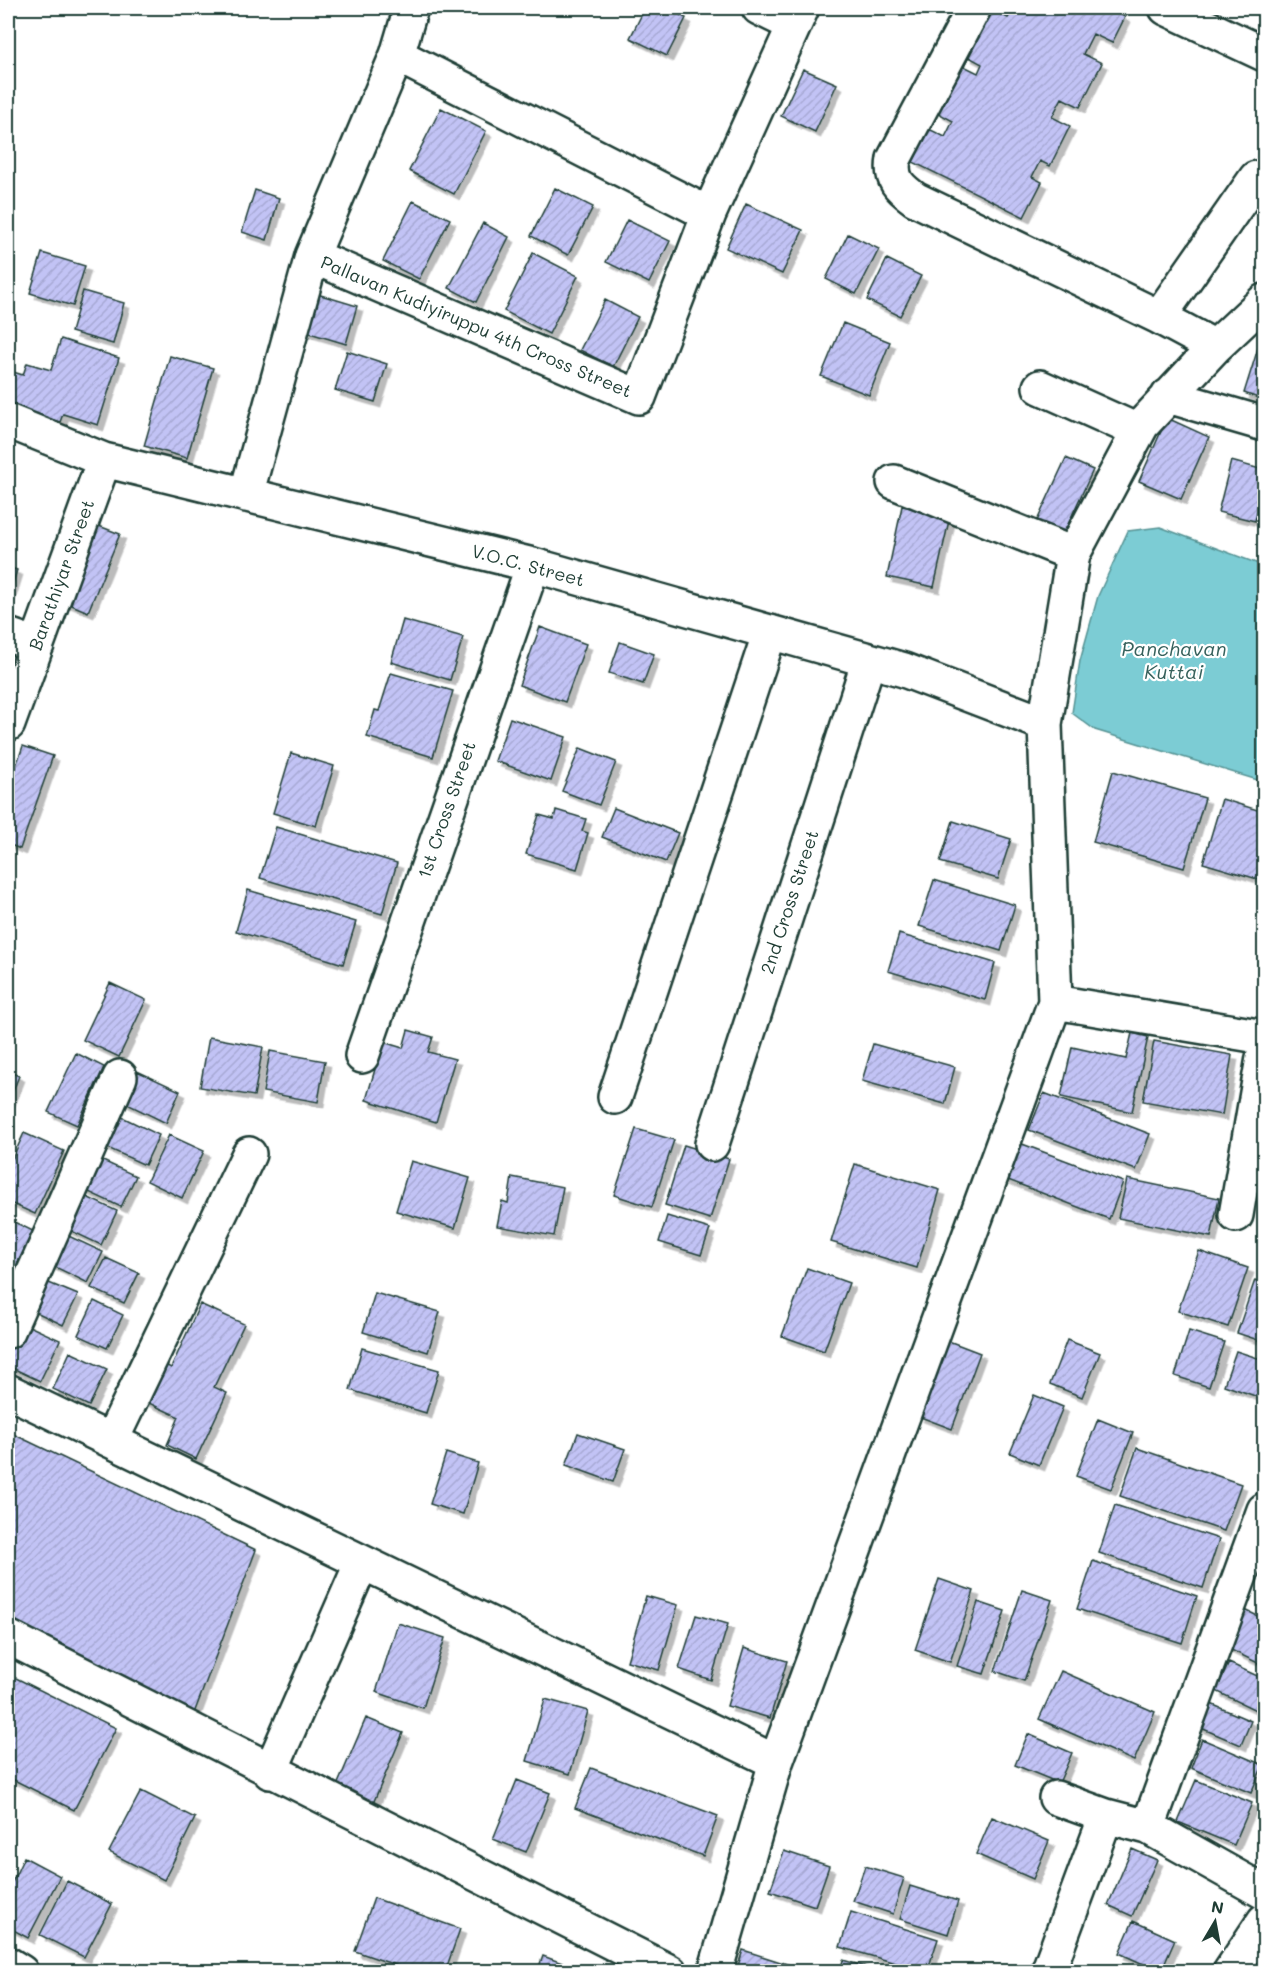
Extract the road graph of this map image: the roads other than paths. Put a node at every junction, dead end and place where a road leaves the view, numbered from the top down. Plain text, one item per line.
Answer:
1 (411, 8) edge
2 (759, 8) edge
3 (974, 8) edge
4 (1166, 8) edge
5 (798, 16) edge
6 (1264, 54) edge
7 (397, 55) junction
8 (1264, 177) edge
9 (709, 214) junction
10 (312, 256) junction
11 (1264, 301) edge
12 (1159, 317) junction
13 (1215, 347) junction
14 (1040, 387) dead end
15 (1168, 396) junction
16 (8, 421) edge
17 (1264, 424) edge
18 (1138, 431) junction
19 (104, 460) junction
20 (894, 482) dead end
21 (246, 495) junction
22 (1073, 554) junction
23 (533, 565) junction
24 (770, 632) junction
25 (22, 640) edge
26 (869, 660) junction
27 (8, 724) edge
28 (1045, 724) junction
29 (1055, 1002) junction
30 (1264, 1036) edge
31 (1264, 1052) edge
32 (362, 1056) dead end
33 (120, 1077) dead end
34 (615, 1097) dead end
35 (712, 1144) dead end
36 (249, 1154) dead end
37 (1236, 1215) dead end
38 (8, 1331) edge
39 (9, 1395) edge
40 (111, 1441) junction
41 (1264, 1510) edge
42 (363, 1562) junction
43 (8, 1637) edge
44 (776, 1762) junction
45 (270, 1772) junction
46 (1056, 1798) dead end
47 (1106, 1816) junction
48 (1148, 1827) junction
49 (1264, 1892) edge
50 (1264, 1921) edge
51 (8, 1964) edge
52 (21, 1971) edge
53 (670, 1971) edge
54 (716, 1971) edge
55 (1048, 1971) edge
56 (1230, 1971) edge

1 - 7 street
2 - 5 street
3 - 12 street
4 - 6 street
5 - 9 street
7 - 9 street
7 - 10 street
8 - 12 street
9 - 10 street, Pallavan Kudiyiruppu 4th Cross Street
10 - 21 street
11 - 13 street
12 - 13 street
13 - 15 street
14 - 18 street
15 - 17 street
15 - 18 street
16 - 19 street, V.O.C. Street
18 - 22 street
19 - 21 street, V.O.C. Street
19 - 25 street, Barathiyar Street
20 - 22 street
21 - 23 street, V.O.C. Street
22 - 28 street
23 - 24 street, V.O.C. Street
23 - 32 street, 1st Cross Street
24 - 26 street, V.O.C. Street
24 - 34 street
25 - 27 street, Barathiyar Street
26 - 28 street, V.O.C. Street
26 - 35 street, 2nd Cross Street
28 - 29 street
29 - 30 street
29 - 44 street
31 - 37 street
33 - 38 street
36 - 40 street
39 - 40 street
40 - 42 street
41 - 48 street
42 - 44 street
42 - 45 street
43 - 45 street
44 - 54 street
45 - 53 street
46 - 47 street
47 - 48 street
47 - 55 street
48 - 49 street
50 - 56 street
51 - 52 street

